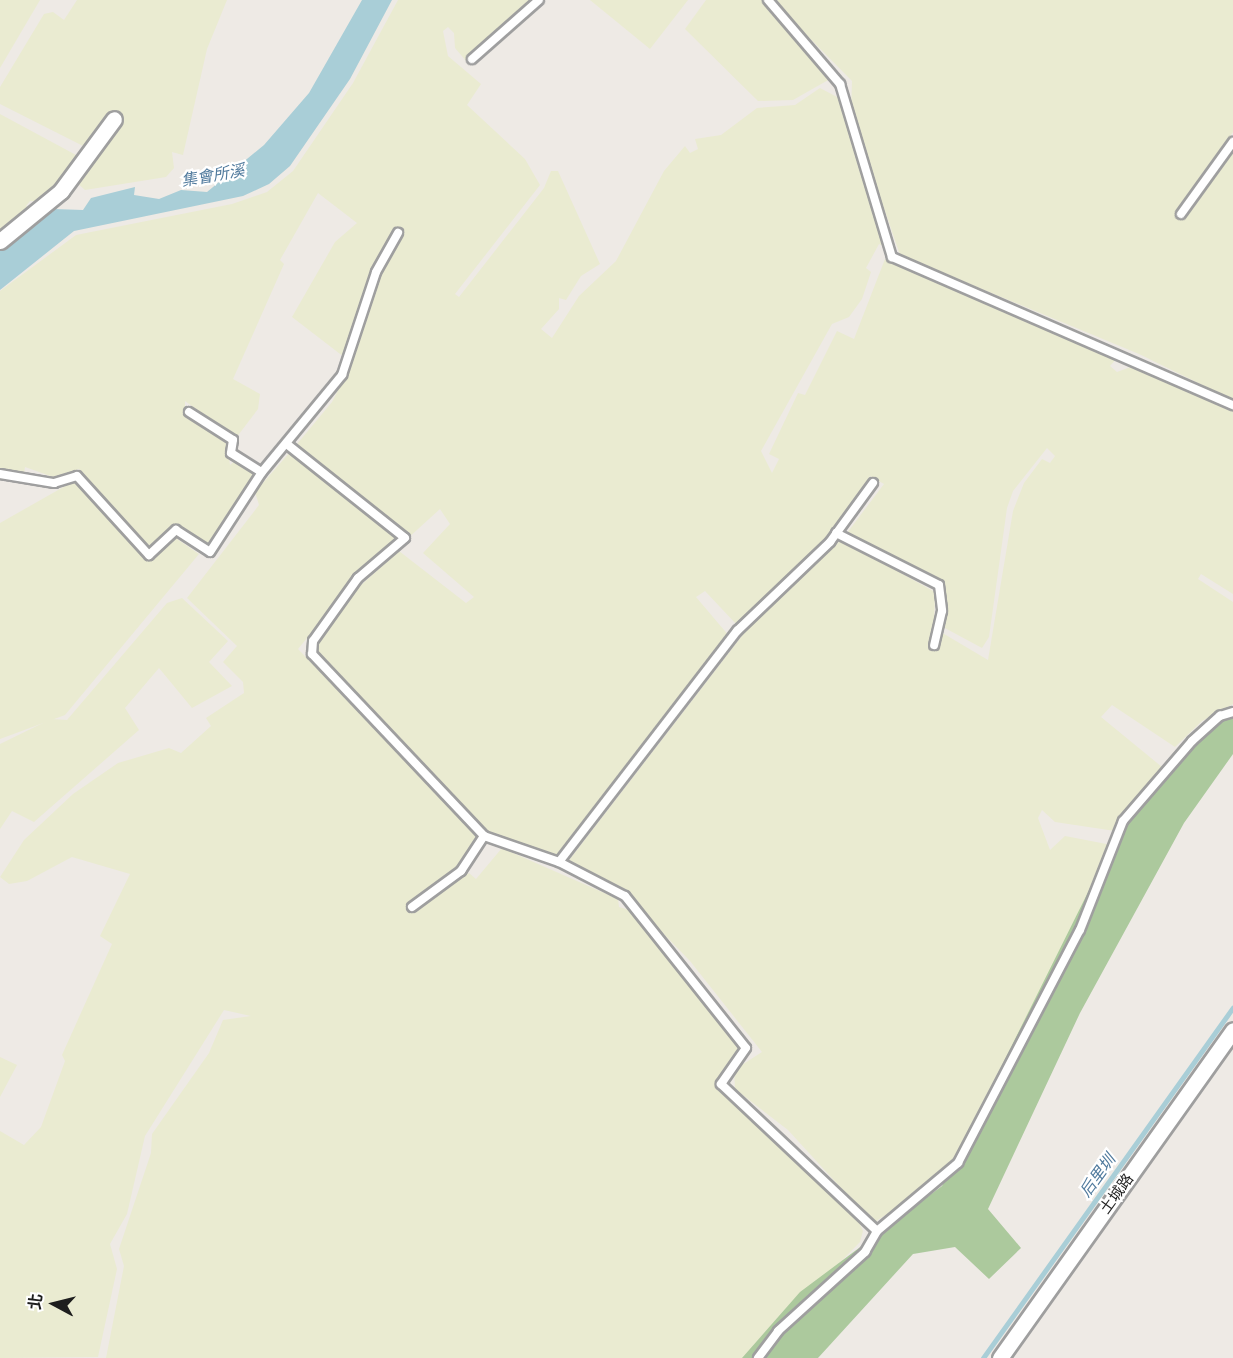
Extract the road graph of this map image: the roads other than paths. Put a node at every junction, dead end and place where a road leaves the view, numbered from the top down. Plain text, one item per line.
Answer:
1 (539, 0) edge
2 (768, 0) edge
3 (472, 59) dead end
4 (114, 119) dead end
5 (1233, 142) edge
6 (1181, 214) dead end
7 (398, 233) dead end
8 (0, 241) edge
9 (1233, 405) edge
10 (189, 412) dead end
11 (288, 445) junction
12 (262, 472) junction
13 (0, 474) edge
14 (873, 483) dead end
15 (836, 533) junction
16 (934, 645) dead end
17 (1233, 712) edge
18 (484, 836) junction
19 (559, 862) junction
20 (412, 907) dead end
21 (1233, 1030) edge
22 (877, 1231) junction
23 (758, 1358) edge
24 (1000, 1358) edge

1 - 3 lane
2 - 9 lane
4 - 8 street
5 - 6 lane
7 - 11 lane
10 - 12 lane
11 - 12 lane
11 - 18 lane
12 - 13 lane
14 - 15 lane
15 - 16 lane
15 - 19 lane
17 - 22 lane
18 - 19 lane
18 - 20 lane
19 - 22 lane
21 - 24 street, 土城路
22 - 23 lane

